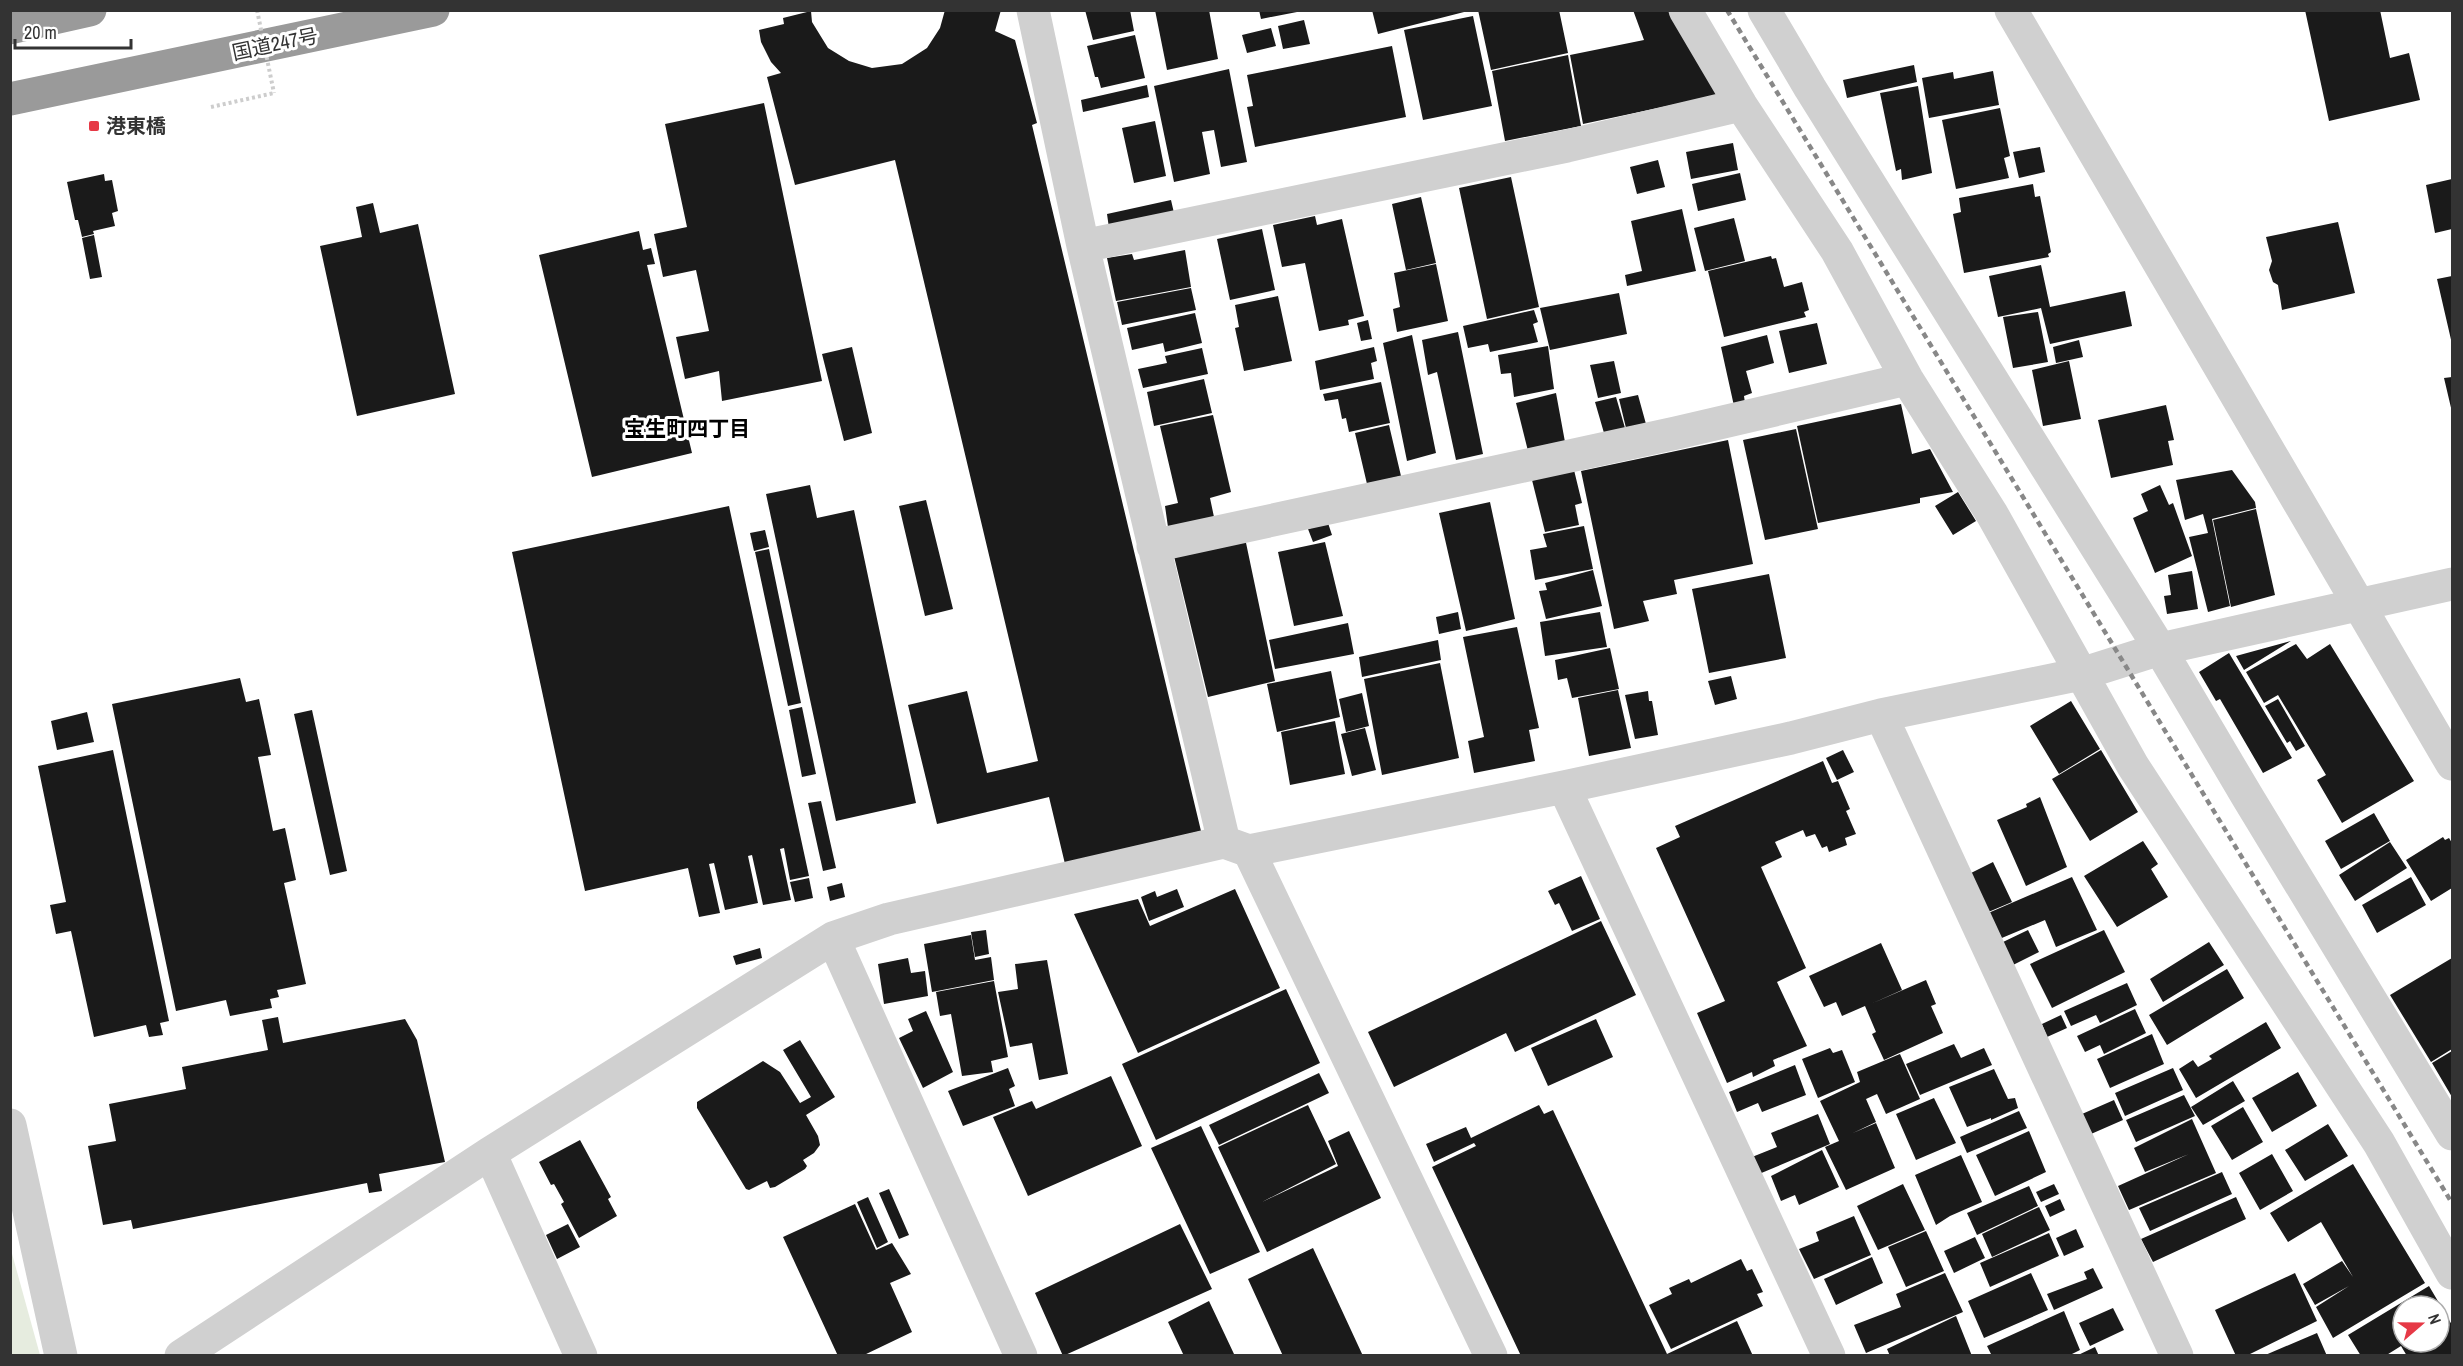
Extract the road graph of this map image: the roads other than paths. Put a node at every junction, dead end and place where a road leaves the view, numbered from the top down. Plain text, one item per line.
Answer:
1 (90, 10) edge
2 (433, 10) edge
3 (1034, 10) edge
4 (1685, 10) edge
5 (1764, 10) edge
6 (2011, 10) edge
7 (10, 28) edge
8 (10, 99) edge
9 (1741, 105) junction
10 (1083, 246) junction
11 (1907, 379) junction
12 (1153, 546) junction
13 (2452, 584) edge
14 (2360, 605) junction
15 (2160, 649) junction
16 (2081, 674) junction
17 (1881, 715) junction
18 (2452, 764) edge
19 (1564, 787) junction
20 (1237, 847) junction
21 (833, 938) junction
22 (10, 1125) edge
23 (2452, 1134) edge
24 (490, 1153) junction
25 (2452, 1273) edge
26 (61, 1356) edge
27 (181, 1356) edge
28 (581, 1356) edge
29 (1021, 1356) edge
30 (1491, 1356) edge
31 (1828, 1356) edge
32 (2177, 1356) edge

1 - 7 highway
2 - 8 highway, 国道247号
3 - 10 street
4 - 9 street
5 - 15 street
6 - 14 street
9 - 10 street
9 - 11 street
10 - 12 street
11 - 12 street
11 - 16 street
12 - 20 street
13 - 14 street
14 - 15 street
14 - 18 street
15 - 16 street
15 - 23 street
16 - 17 street
16 - 25 street
17 - 19 street
17 - 32 street
19 - 20 street
19 - 31 street
20 - 21 street
20 - 30 street
21 - 24 street
21 - 29 street
22 - 26 street
24 - 27 street
24 - 28 street

